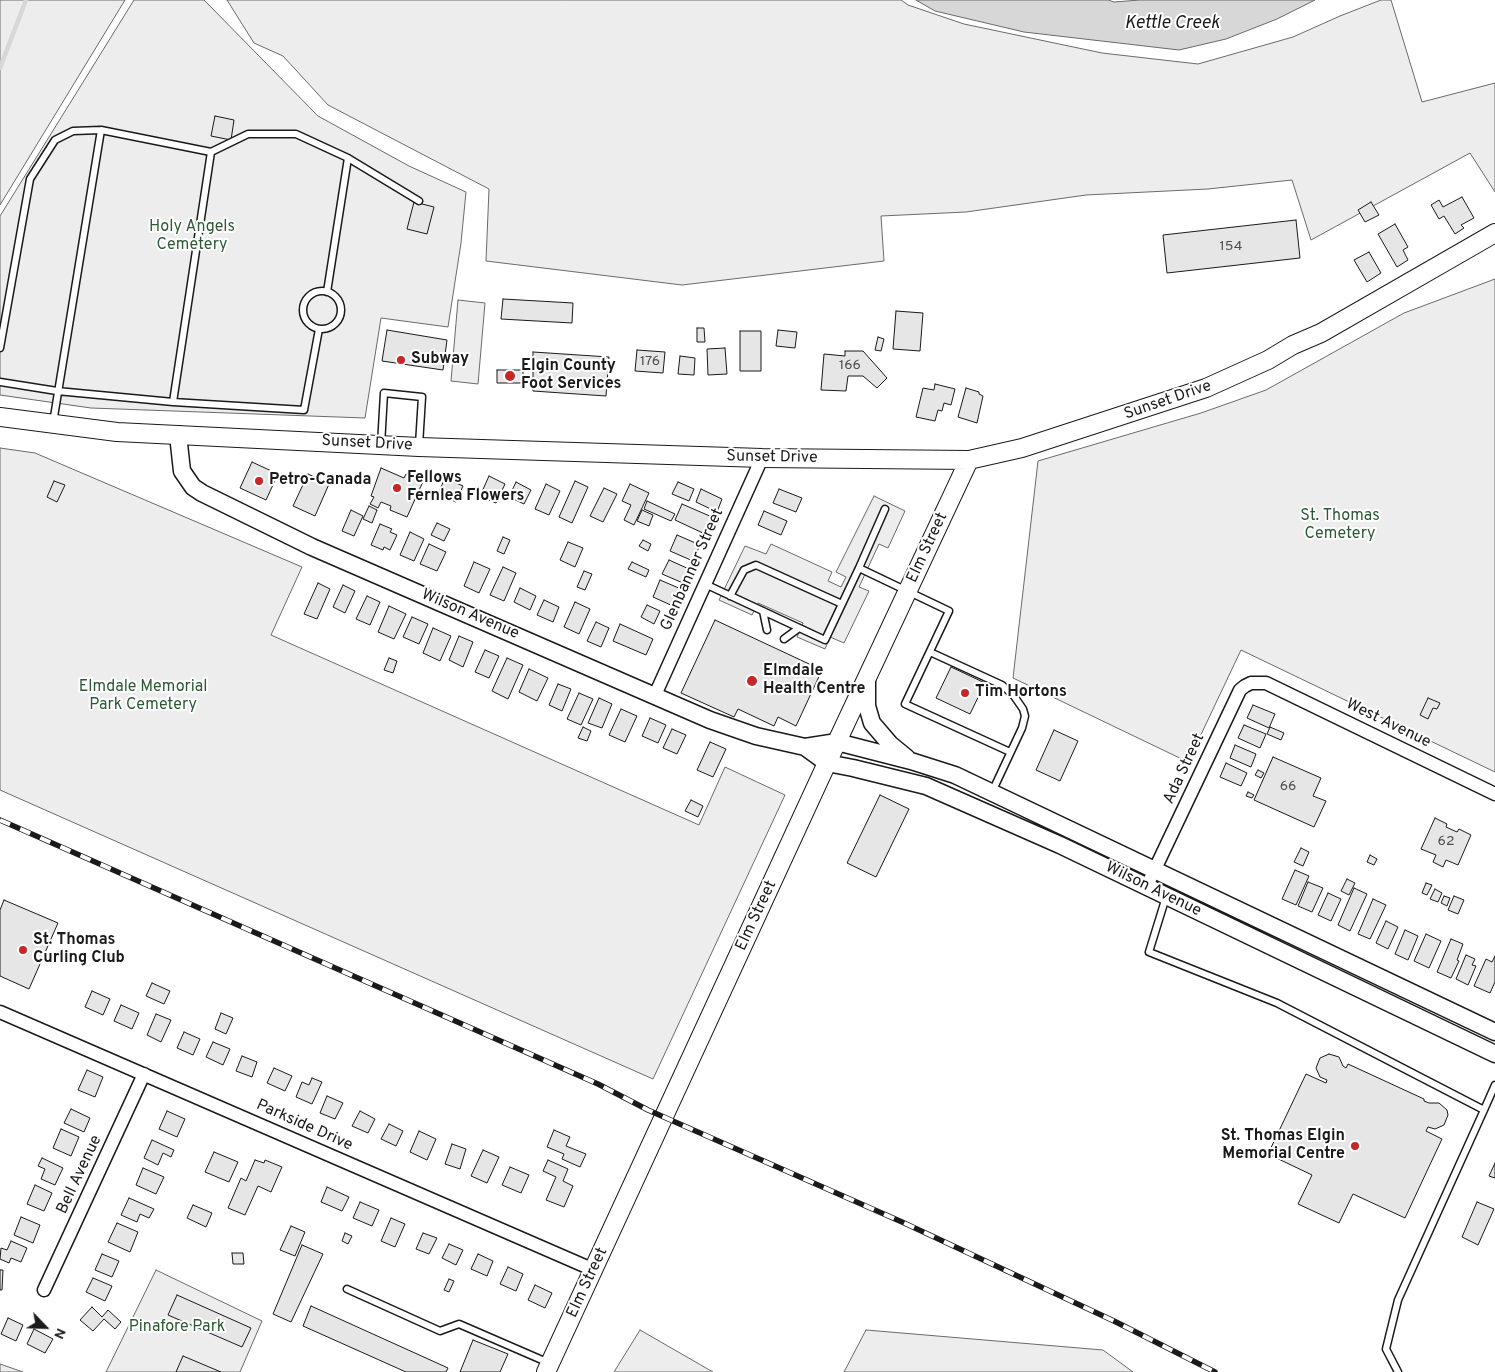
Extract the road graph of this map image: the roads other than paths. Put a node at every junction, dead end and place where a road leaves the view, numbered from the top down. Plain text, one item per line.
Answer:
1 (101, 130) junction
2 (211, 152) junction
3 (348, 158) junction
4 (419, 200) dead end
5 (1495, 233) edge
6 (326, 292) junction
7 (319, 329) junction
8 (0, 348) edge
9 (0, 382) edge
10 (58, 391) junction
11 (173, 402) junction
12 (0, 417) edge
13 (53, 424) junction
14 (178, 435) junction
15 (381, 444) junction
16 (419, 446) junction
17 (762, 458) junction
18 (969, 460) junction
19 (886, 509) dead end
20 (859, 568) junction
21 (705, 584) junction
22 (908, 591) junction
23 (730, 596) junction
24 (842, 604) junction
25 (763, 611) junction
26 (799, 628) junction
27 (766, 630) dead end
28 (784, 638) dead end
29 (930, 652) junction
30 (867, 679) junction
31 (1266, 683) joint
32 (654, 695) junction
33 (837, 742) junction
34 (805, 747) junction
35 (1010, 752) junction
36 (911, 762) junction
37 (827, 763) junction
38 (992, 792) junction
39 (1495, 794) edge
40 (1068, 828) junction
41 (1060, 845) junction
42 (1155, 869) junction
43 (1146, 888) junction
44 (1166, 897) junction
45 (1331, 954) junction
46 (1324, 971) junction
47 (0, 1012) edge
48 (1495, 1032) edge
49 (1495, 1054) edge
50 (144, 1074) junction
51 (1495, 1085) edge
52 (1484, 1110) junction
53 (594, 1270) junction
54 (347, 1289) dead end
55 (44, 1290) dead end
56 (548, 1368) edge
57 (1398, 1372) edge

1 - 2 lane
1 - 8 lane
1 - 10 lane
2 - 3 lane
2 - 11 lane
3 - 4 lane
3 - 6 lane
5 - 18 main road, Sunset Drive
6 - 7 lane
6 - 7 lane
7 - 11 lane
9 - 10 lane
10 - 11 lane
10 - 13 lane
12 - 13 main road, Sunset Drive
13 - 14 main road, Sunset Drive
14 - 15 main road, Sunset Drive
14 - 32 street, Wilson Avenue
15 - 16 main road, Sunset Drive
15 - 16 lane
16 - 17 main road, Sunset Drive
17 - 18 main road, Sunset Drive
17 - 21 street, Glenbanner Street
18 - 22 main road, Elm Street
19 - 20 lane
20 - 22 lane
20 - 24 lane
21 - 23 lane
21 - 32 street, Glenbanner Street
22 - 29 lane
22 - 30 main road, Elm Street
23 - 24 lane
23 - 25 lane
24 - 26 lane
25 - 26 lane
25 - 27 lane
26 - 28 lane
29 - 35 lane
29 - 35 lane
30 - 33 main road, Elm Street
30 - 36 street
31 - 39 street, West Avenue
31 - 42 street, Ada Street
32 - 34 street, Wilson Avenue
33 - 34 street, Wilson Avenue
33 - 36 street, Wilson Avenue
33 - 37 main road, Elm Street
34 - 37 street, Wilson Avenue
35 - 38 lane
36 - 38 street, Wilson Avenue
37 - 41 street, Wilson Avenue
37 - 53 main road, Elm Street
38 - 40 street, Wilson Avenue
40 - 41 street
40 - 42 street, Wilson Avenue
41 - 43 street, Wilson Avenue
42 - 43 street, Ada Street
42 - 45 street, Wilson Avenue
43 - 44 street, Wilson Avenue
44 - 46 street, Wilson Avenue
44 - 52 lane
45 - 46 street
45 - 48 street, Wilson Avenue
46 - 49 street, Wilson Avenue
47 - 50 street, Parkside Drive
50 - 53 street, Parkside Drive
50 - 55 street, Bell Avenue
51 - 52 lane
52 - 57 lane
53 - 56 main road, Elm Street
54 - 56 lane

